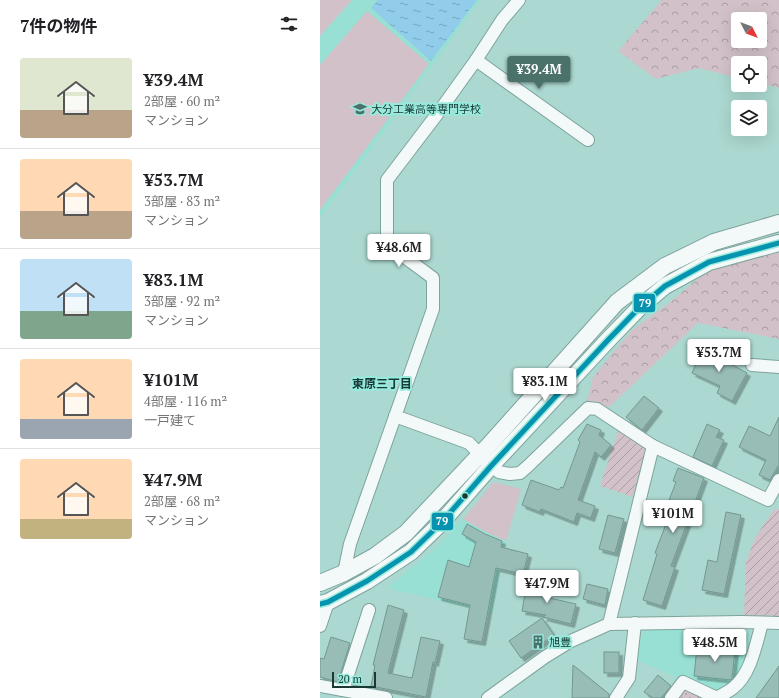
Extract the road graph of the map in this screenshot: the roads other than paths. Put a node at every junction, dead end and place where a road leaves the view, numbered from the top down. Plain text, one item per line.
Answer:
1 (518, 0) edge
2 (476, 60) junction
3 (588, 140) dead end
4 (779, 223) edge
5 (779, 243) edge
6 (752, 365) dead end
7 (779, 367) edge
8 (396, 416) junction
9 (653, 446) junction
10 (479, 455) junction
11 (491, 466) junction
12 (779, 480) edge
13 (344, 573) junction
14 (320, 583) edge
15 (324, 603) edge
16 (369, 610) dead end
17 (635, 623) junction
18 (762, 623) junction
19 (609, 624) junction
20 (779, 624) edge
21 (320, 626) edge
22 (320, 686) edge
23 (343, 690) junction
24 (357, 695) edge
25 (494, 697) edge
26 (386, 698) edge
27 (616, 698) edge
28 (671, 698) edge
29 (717, 698) edge

1 - 2 street
2 - 3 street
2 - 8 street
4 - 10 street
5 - 11 street
6 - 7 street
8 - 10 street
8 - 13 street
9 - 11 street
9 - 12 street
9 - 19 street
10 - 11 street
10 - 13 street
11 - 15 street
13 - 14 street
15 - 21 street
16 - 23 street
17 - 18 street
17 - 19 street
17 - 27 street
18 - 20 street
18 - 29 street
19 - 25 street
22 - 23 street
23 - 24 street
24 - 26 street
28 - 29 street

